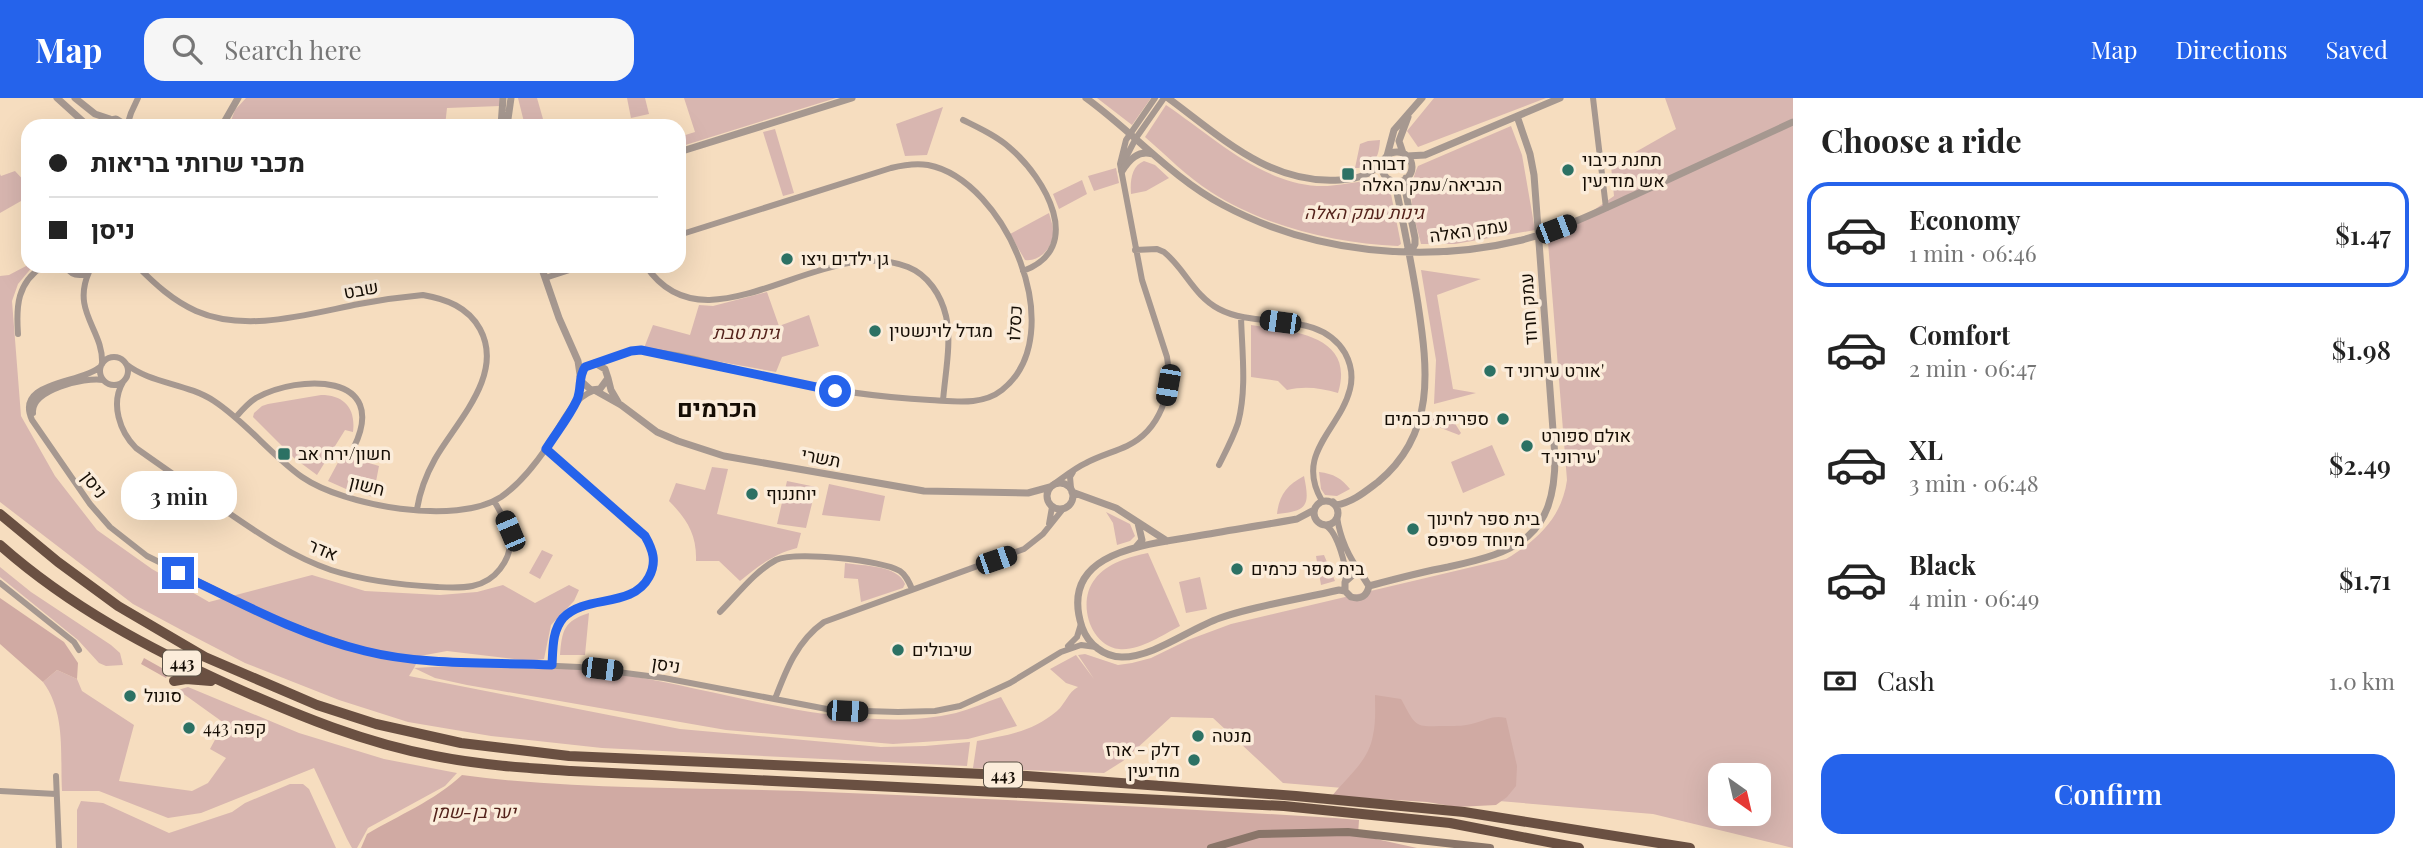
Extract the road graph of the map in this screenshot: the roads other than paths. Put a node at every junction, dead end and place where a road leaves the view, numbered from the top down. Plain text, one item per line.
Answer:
1 (57, 98) edge
2 (75, 98) edge
3 (238, 98) edge
4 (503, 98) edge
5 (510, 98) edge
6 (852, 98) edge
7 (1086, 98) edge
8 (1155, 98) edge
9 (1166, 98) edge
10 (1422, 98) edge
11 (1560, 98) edge
12 (1593, 98) edge
13 (137, 100) edge
14 (1415, 105) junction
15 (1517, 116) junction
16 (81, 119) edge
17 (113, 119) joint
18 (128, 119) edge
19 (226, 119) edge
20 (502, 119) edge
21 (508, 119) edge
22 (963, 120) dead end
23 (1793, 122) edge
24 (1133, 136) junction
25 (686, 150) edge
26 (1405, 155) junction
27 (1156, 156) junction
28 (1384, 159) junction
29 (1122, 175) junction
30 (1406, 178) junction
31 (1390, 180) junction
32 (1606, 208) junction
33 (686, 233) edge
34 (1540, 234) junction
35 (1135, 250) junction
36 (1410, 253) junction
37 (1023, 271) junction
38 (34, 273) edge
39 (69, 273) edge
40 (90, 273) edge
41 (144, 273) edge
42 (543, 273) edge
43 (560, 273) edge
44 (651, 273) edge
45 (545, 278) junction
46 (83, 296) junction
47 (1241, 317) junction
48 (18, 334) dead end
49 (99, 345) junction
50 (573, 349) junction
51 (624, 354) junction
52 (114, 357) junction
53 (126, 364) junction
54 (595, 364) junction
55 (101, 365) junction
56 (142, 373) junction
57 (608, 375) junction
58 (581, 377) junction
59 (125, 380) junction
60 (105, 382) junction
61 (595, 391) junction
62 (117, 401) junction
63 (943, 401) junction
64 (575, 404) junction
65 (621, 405) junction
66 (236, 417) junction
67 (39, 428) junction
68 (354, 447) dead end
69 (546, 449) junction
70 (1219, 465) dead end
71 (1076, 468) junction
72 (1052, 486) junction
73 (1071, 490) junction
74 (1028, 494) junction
75 (494, 501) junction
76 (1095, 501) junction
77 (1322, 501) junction
78 (1334, 502) junction
79 (1050, 505) junction
80 (1065, 508) junction
81 (416, 509) junction
82 (1314, 510) junction
83 (0, 514) edge
84 (1337, 517) junction
85 (1137, 522) junction
86 (1325, 525) junction
87 (1046, 529) junction
88 (1167, 541) junction
89 (0, 547) edge
90 (1135, 547) junction
91 (1362, 575) junction
92 (1345, 582) junction
93 (0, 583) edge
94 (1369, 586) junction
95 (912, 589) junction
96 (1345, 591) junction
97 (720, 612) dead end
98 (1081, 624) junction
99 (1096, 647) junction
100 (79, 650) dead end
101 (1061, 652) junction
102 (552, 665) junction
103 (174, 681) dead end
104 (233, 686) junction
105 (775, 699) junction
106 (56, 775) dead end
107 (0, 791) edge
108 (56, 794) junction
109 (59, 848) edge
110 (1211, 848) edge
111 (1490, 848) edge
112 (1579, 848) edge
113 (1690, 848) edge

1 - 16 street
2 - 17 street
3 - 19 street
4 - 20 street
5 - 21 street
6 - 25 street
7 - 24 street, עמק האלה
8 - 24 street
9 - 24 street
9 - 28 street
10 - 14 street
11 - 15 street
12 - 32 street
13 - 17 street
13 - 18 street
14 - 26 street
14 - 28 street
15 - 26 street
15 - 34 street, עמק חרוד
22 - 37 street
23 - 32 street, עמק האלה
24 - 27 street, עמק האלה
24 - 29 street
26 - 28 street
26 - 30 street
27 - 29 street
27 - 36 street, עמק האלה
28 - 31 street
29 - 35 street
30 - 31 street
30 - 36 street
31 - 36 street
32 - 34 street, עמק האלה
33 - 37 street, כסלו
34 - 36 street, עמק האלה
34 - 94 street, עמק חרוד
35 - 47 street
35 - 71 street
36 - 78 street
37 - 63 street, כסלו
38 - 48 street
39 - 46 street
40 - 46 street
41 - 81 street, שבט
42 - 45 street
43 - 45 street
44 - 63 street
45 - 50 street
46 - 49 street
47 - 70 street
47 - 77 street
49 - 52 street
49 - 55 street
50 - 54 street
50 - 58 street
51 - 54 street, כסלו
51 - 57 street
51 - 63 street, כסלו
52 - 53 street
52 - 55 street
53 - 56 street, חשון
53 - 59 street
54 - 57 street
54 - 58 street
55 - 60 street
55 - 67 street, ניסן
56 - 59 street
56 - 66 street, חשון
57 - 61 street
57 - 65 street, תשרי
58 - 61 street
58 - 64 street, חשון
59 - 60 street
59 - 62 street
60 - 62 street, אדר
60 - 67 street
61 - 64 street, חשון
61 - 65 street, תשרי
62 - 75 street, אדר
64 - 69 street, חשון
65 - 74 street, תשרי
66 - 68 street
66 - 81 street, חשון
67 - 102 street, ניסן
69 - 75 street, חשון
69 - 102 street
71 - 72 street
71 - 73 street
72 - 73 street
72 - 74 street, תשרי
72 - 79 street
73 - 76 street
73 - 80 street
74 - 79 street, תשרי
75 - 81 street, חשון
76 - 80 street
76 - 85 street
77 - 78 street
77 - 82 street
78 - 84 street
79 - 80 street
79 - 87 street
80 - 87 street
82 - 86 street
82 - 88 street
83 - 113 highway, 443
84 - 86 street
84 - 91 street
85 - 88 street
85 - 90 street
86 - 92 street
87 - 95 street
88 - 90 street
89 - 104 highway, 443
90 - 98 street
91 - 92 street
91 - 94 street
92 - 96 street
93 - 100 street
94 - 96 street
95 - 97 street
95 - 105 street
96 - 99 street
98 - 99 street
98 - 101 street, ניסן
99 - 101 street, ניסן
101 - 105 street, ניסן
102 - 105 street, ניסן
103 - 104 highway
104 - 112 highway, 443
106 - 108 street
107 - 108 street
108 - 109 street
110 - 111 main road

